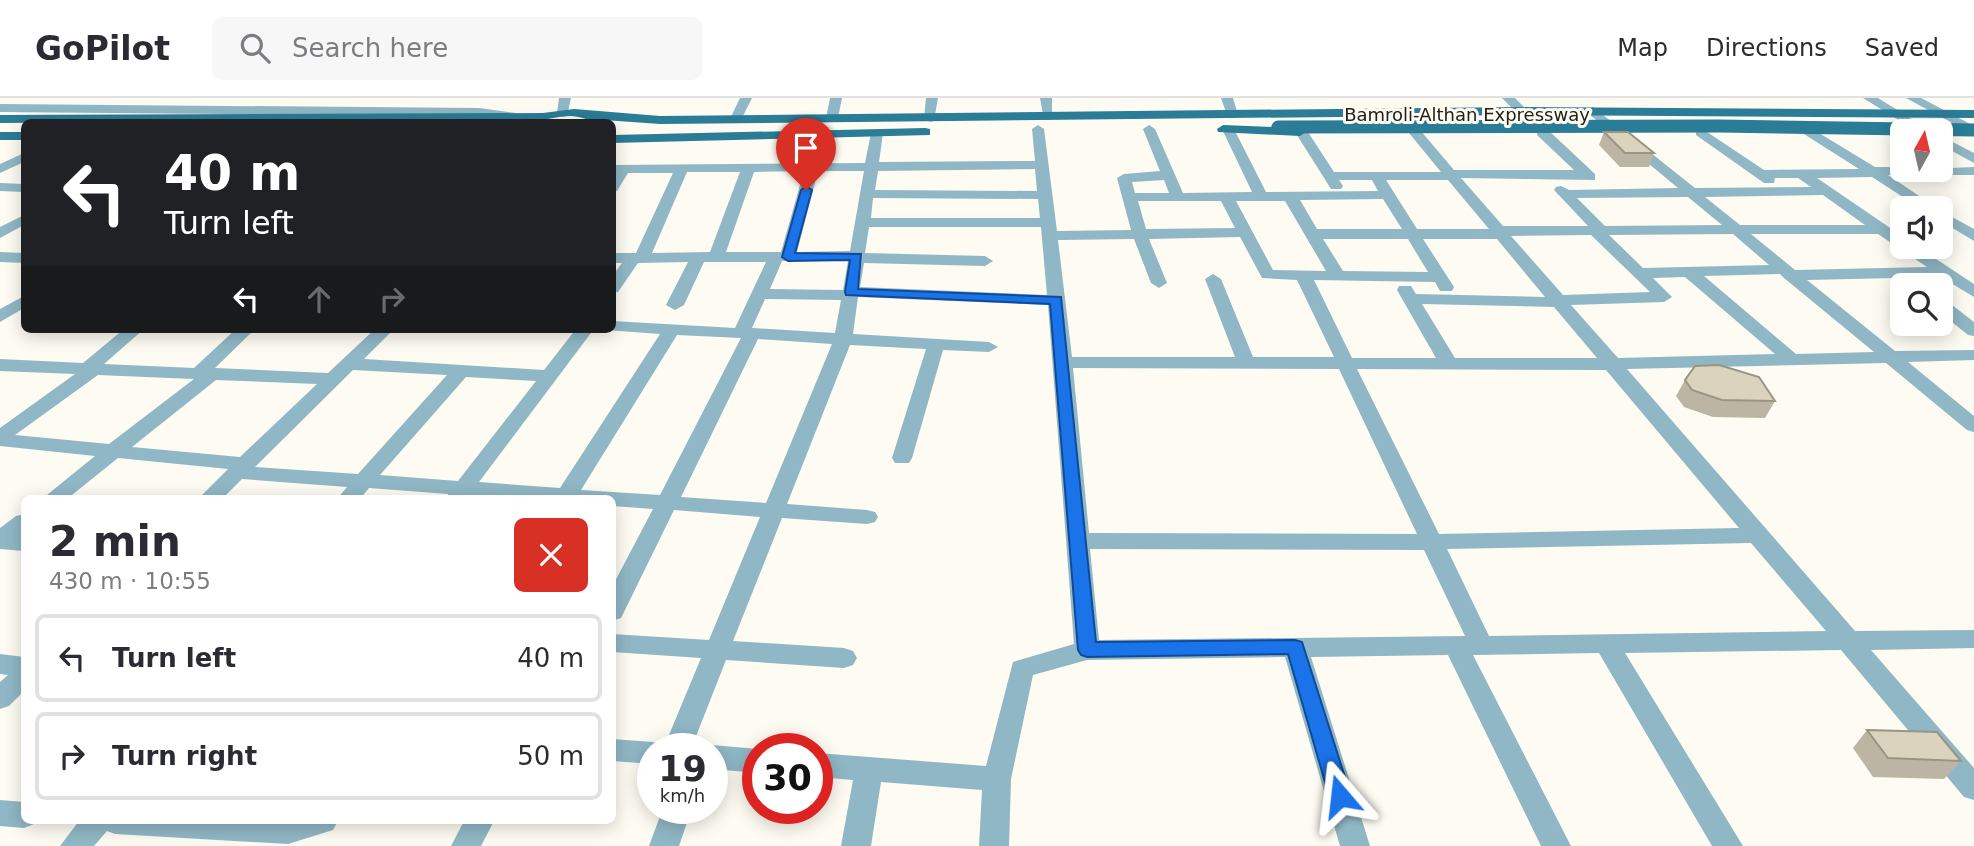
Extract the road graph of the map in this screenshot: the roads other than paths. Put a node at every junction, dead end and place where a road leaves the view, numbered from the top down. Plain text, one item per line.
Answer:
1 (71, 98) edge
2 (138, 98) edge
3 (202, 98) edge
4 (264, 98) edge
5 (304, 98) edge
6 (367, 98) edge
7 (435, 98) edge
8 (494, 98) edge
9 (565, 98) edge
10 (746, 98) edge
11 (836, 98) edge
12 (932, 98) edge
13 (1046, 98) edge
14 (1227, 98) edge
15 (1508, 98) edge
16 (1869, 98) edge
17 (1912, 98) edge
18 (0, 108) edge
19 (50, 109) junction
20 (118, 110) junction
21 (182, 110) junction
22 (350, 110) junction
23 (244, 111) junction
24 (285, 111) junction
25 (420, 111) junction
26 (1522, 111) junction
27 (1593, 111) junction
28 (479, 112) junction
29 (1894, 112) junction
30 (563, 113) junction
31 (1941, 113) junction
32 (1974, 114) edge
33 (587, 115) junction
34 (1247, 115) junction
35 (1157, 116) junction
36 (832, 118) junction
37 (930, 118) junction
38 (33, 119) edge
39 (520, 119) edge
40 (531, 119) edge
41 (595, 119) edge
42 (736, 119) junction
43 (1905, 119) edge
44 (1279, 122) junction
45 (1974, 122) edge
46 (616, 123) edge
47 (1043, 123) junction
48 (21, 125) edge
49 (1230, 126) junction
50 (2, 128) edge
51 (1156, 129) junction
52 (1809, 131) junction
53 (1890, 131) edge
54 (1974, 131) edge
55 (1301, 132) junction
56 (1542, 132) junction
57 (1616, 132) junction
58 (1701, 132) junction
59 (1953, 132) edge
60 (616, 133) edge
61 (877, 133) junction
62 (1415, 133) junction
63 (21, 135) edge
64 (616, 139) edge
65 (1953, 147) edge
66 (0, 157) edge
67 (21, 158) edge
68 (21, 159) edge
69 (1974, 159) edge
70 (1042, 164) junction
71 (872, 166) junction
72 (812, 167) junction
73 (748, 168) junction
74 (0, 169) edge
75 (618, 169) edge
76 (682, 169) junction
77 (1974, 171) edge
78 (1873, 172) junction
79 (1544, 174) junction
80 (1586, 174) junction
81 (1759, 174) junction
82 (1802, 174) junction
83 (1451, 175) junction
84 (1169, 176) junction
85 (1329, 176) junction
86 (1376, 176) junction
87 (0, 187) edge
88 (21, 188) edge
89 (1827, 191) junction
90 (1689, 192) junction
91 (1785, 192) junction
92 (1606, 193) junction
93 (867, 194) junction
94 (1564, 194) junction
95 (1045, 195) junction
96 (1342, 195) junction
97 (1388, 195) junction
98 (1261, 196) junction
99 (1290, 196) junction
100 (1911, 196) edge
101 (1129, 197) junction
102 (1178, 197) junction
103 (1226, 197) junction
104 (0, 220) edge
105 (21, 221) edge
106 (21, 222) edge
107 (863, 222) junction
108 (1953, 223) edge
109 (1883, 229) junction
110 (1049, 230) junction
111 (1735, 230) junction
112 (1599, 231) junction
113 (1245, 232) junction
114 (0, 233) edge
115 (1500, 233) junction
116 (1140, 234) junction
117 (1314, 234) junction
118 (1414, 234) junction
119 (1890, 234) edge
120 (1974, 236) edge
121 (0, 257) edge
122 (782, 257) junction
123 (857, 257) junction
124 (21, 258) edge
125 (616, 258) edge
126 (638, 258) junction
127 (697, 258) junction
128 (716, 258) junction
129 (1926, 259) edge
130 (985, 261) dead end
131 (1689, 272) junction
132 (1786, 272) junction
133 (1945, 272) junction
134 (1641, 273) junction
135 (1895, 273) joint
136 (1304, 277) junction
137 (1338, 277) junction
138 (1396, 277) junction
139 (1440, 277) junction
140 (1213, 279) dead end
141 (616, 283) edge
142 (1159, 283) dead end
143 (759, 294) junction
144 (851, 294) junction
145 (1974, 294) edge
146 (1953, 295) edge
147 (0, 296) edge
148 (1412, 299) junction
149 (1056, 300) junction
150 (1454, 300) junction
151 (21, 301) edge
152 (1559, 301) junction
153 (21, 303) edge
154 (675, 305) dead end
155 (1953, 314) edge
156 (0, 317) edge
157 (616, 327) edge
158 (671, 330) junction
159 (1974, 331) edge
160 (130, 333) edge
161 (242, 333) edge
162 (381, 333) edge
163 (582, 333) edge
164 (746, 334) junction
165 (843, 339) junction
166 (936, 344) junction
167 (989, 347) dead end
168 (1974, 355) edge
169 (1886, 356) junction
170 (1790, 358) junction
171 (1063, 362) junction
172 (1246, 363) junction
173 (1344, 363) junction
174 (349, 364) junction
175 (1450, 364) junction
176 (1612, 364) junction
177 (0, 365) edge
178 (90, 369) junction
179 (461, 370) junction
180 (205, 374) junction
181 (550, 376) junction
182 (334, 379) junction
183 (1972, 423) edge
184 (0, 438) edge
185 (115, 450) junction
186 (902, 458) dead end
187 (241, 468) junction
188 (364, 481) junction
189 (459, 493) edge
190 (57, 495) edge
191 (213, 495) edge
192 (352, 495) edge
193 (512, 495) edge
194 (567, 495) edge
195 (616, 499) edge
196 (668, 502) junction
197 (772, 510) junction
198 (867, 517) dead end
199 (21, 523) edge
200 (1758, 535) junction
201 (0, 540) edge
202 (1078, 541) junction
203 (1432, 542) junction
204 (21, 543) edge
205 (616, 604) edge
206 (1846, 639) junction
207 (1974, 639) edge
208 (1605, 642) junction
209 (616, 643) edge
210 (1468, 644) junction
211 (1295, 647) junction
212 (1087, 650) junction
213 (716, 651) junction
214 (845, 658) dead end
215 (0, 664) edge
216 (21, 667) edge
217 (21, 678) edge
218 (0, 699) edge
219 (683, 733) edge
220 (616, 750) edge
221 (637, 752) edge
222 (833, 766) edge
223 (869, 769) junction
224 (997, 779) junction
225 (1974, 788) edge
226 (0, 813) edge
227 (21, 815) edge
228 (94, 824) edge
229 (206, 824) edge
230 (312, 824) edge
231 (477, 824) edge
232 (672, 824) edge
233 (75, 846) edge
234 (466, 846) edge
235 (664, 846) edge
236 (856, 846) edge
237 (995, 846) edge
238 (1355, 846) edge
239 (1556, 846) edge
240 (1728, 846) edge

1 - 19 street
2 - 20 street
3 - 21 street
4 - 23 street
5 - 24 street
6 - 22 street
7 - 25 street
8 - 28 street
9 - 30 street
10 - 42 street
11 - 36 street
12 - 37 street
13 - 47 street
14 - 49 street
15 - 26 street
16 - 29 street
17 - 31 street
18 - 19 street
19 - 20 street
19 - 38 main road
20 - 21 street
21 - 23 street
22 - 24 street
22 - 25 street
23 - 24 street
25 - 28 street
26 - 27 main road, Bamroli-Althan Expressway
26 - 34 main road, Bamroli-Althan Expressway
27 - 29 main road, Bamroli-Althan Expressway
27 - 57 street
28 - 39 street
29 - 31 main road, Bamroli-Althan Expressway
29 - 43 street
30 - 33 main road, Bamroli-Althan Expressway
30 - 40 main road, Bamroli-Althan Expressway
31 - 32 main road, Bamroli-Althan Expressway
31 - 54 street
33 - 41 main road
33 - 42 main road, Bamroli-Althan Expressway
34 - 44 main road
34 - 49 main road, Bamroli-Althan Expressway
35 - 46 main road
35 - 47 main road, Bamroli-Althan Expressway
35 - 49 main road, Bamroli-Althan Expressway
36 - 37 main road, Bamroli-Althan Expressway
36 - 42 main road, Bamroli-Althan Expressway
37 - 47 main road, Bamroli-Althan Expressway
44 - 45 main road
44 - 49 main road
44 - 54 main road, bridge
47 - 51 main road
47 - 61 main road
47 - 70 street
48 - 50 main road
49 - 55 main road, Bamroli-Althan Expressway
49 - 98 street
50 - 63 main road
51 - 60 main road
51 - 84 street
52 - 53 main road, Bamroli-Althan Expressway
52 - 58 main road, Bamroli-Althan Expressway
52 - 78 street
54 - 59 main road
55 - 62 main road, Bamroli-Althan Expressway
55 - 85 street
56 - 57 main road, Bamroli-Althan Expressway
56 - 62 main road, Bamroli-Althan Expressway
56 - 80 street
57 - 58 main road, Bamroli-Althan Expressway
57 - 90 street
58 - 81 street
61 - 64 main road
61 - 71 street
62 - 83 street
65 - 69 street
66 - 67 street
68 - 74 street
70 - 71 street
70 - 95 street
71 - 72 street
71 - 93 street
72 - 73 street
72 - 122 street
73 - 76 street
73 - 128 street
75 - 76 street
76 - 126 street
77 - 78 street
78 - 82 street
78 - 100 street
79 - 80 street
79 - 83 street
79 - 94 street
80 - 92 street
81 - 82 street
81 - 91 street
82 - 89 street
83 - 86 street
83 - 115 street
84 - 101 street
84 - 102 street
85 - 86 street
85 - 96 street
86 - 97 street
87 - 88 street
89 - 91 street
89 - 109 street
90 - 91 street
90 - 92 street
90 - 111 street
92 - 94 street
93 - 95 street
93 - 107 street
94 - 112 street
95 - 110 street
96 - 97 street
96 - 99 street
97 - 118 street
98 - 99 street
98 - 103 street
99 - 117 street
101 - 102 street
101 - 116 street
102 - 103 street
103 - 113 street
104 - 105 street
106 - 114 street
107 - 110 street
107 - 123 street
108 - 120 street
109 - 111 street
109 - 119 street
110 - 116 street
110 - 149 street
111 - 112 street
111 - 132 street
112 - 115 street
112 - 134 street
113 - 116 street
113 - 136 street
115 - 118 street
115 - 152 street
116 - 142 street
117 - 118 street
117 - 137 street
118 - 139 street
121 - 124 street
122 - 123 street
122 - 128 street
122 - 143 street
123 - 130 street
123 - 144 street
125 - 126 street
126 - 127 street
126 - 141 street
127 - 128 street
127 - 154 street
129 - 133 street
131 - 132 street
131 - 134 street
131 - 170 street
132 - 135 street
132 - 169 street
133 - 135 street
133 - 145 street
134 - 152 street
136 - 137 street
136 - 173 street
137 - 138 street
138 - 139 street
138 - 148 street
139 - 150 street
140 - 172 street
143 - 144 street
143 - 164 street
144 - 149 street
144 - 165 street
145 - 146 street
147 - 151 street
148 - 150 street
148 - 175 street
149 - 171 street
150 - 152 street
152 - 176 street
153 - 156 street
155 - 159 street
157 - 158 street
158 - 164 street
158 - 194 street
160 - 178 street
161 - 180 street
162 - 174 street
163 - 181 street
164 - 165 street
164 - 196 street
165 - 166 street
165 - 197 street
166 - 167 street
166 - 186 street
168 - 169 street
169 - 170 street
169 - 183 street
170 - 176 street
171 - 172 street
171 - 202 street
172 - 173 street
173 - 175 street
173 - 203 street
174 - 179 street
174 - 182 street
175 - 176 street
176 - 200 street
177 - 178 street
178 - 180 street
178 - 184 street
179 - 181 street
179 - 188 street
180 - 182 street
180 - 185 street
181 - 189 street
182 - 187 street
184 - 185 street
185 - 187 street
185 - 190 street
187 - 188 street
187 - 191 street
188 - 189 street
188 - 192 street
189 - 193 street
195 - 196 street
196 - 197 street
196 - 205 street
197 - 198 street
197 - 213 street
199 - 201 street
200 - 203 street
200 - 206 street
201 - 204 street
202 - 203 street
202 - 212 street
203 - 210 street
206 - 207 street
206 - 208 street
206 - 225 street
208 - 210 street
208 - 240 street
209 - 213 street
210 - 211 street
210 - 239 street
211 - 212 street
211 - 238 street
212 - 224 street
213 - 214 street
213 - 219 street
215 - 216 street
217 - 218 street
220 - 221 street
222 - 223 street
223 - 224 street
223 - 236 street
224 - 237 street
226 - 227 street
228 - 233 street
229 - 230 street
231 - 234 street
232 - 235 street

